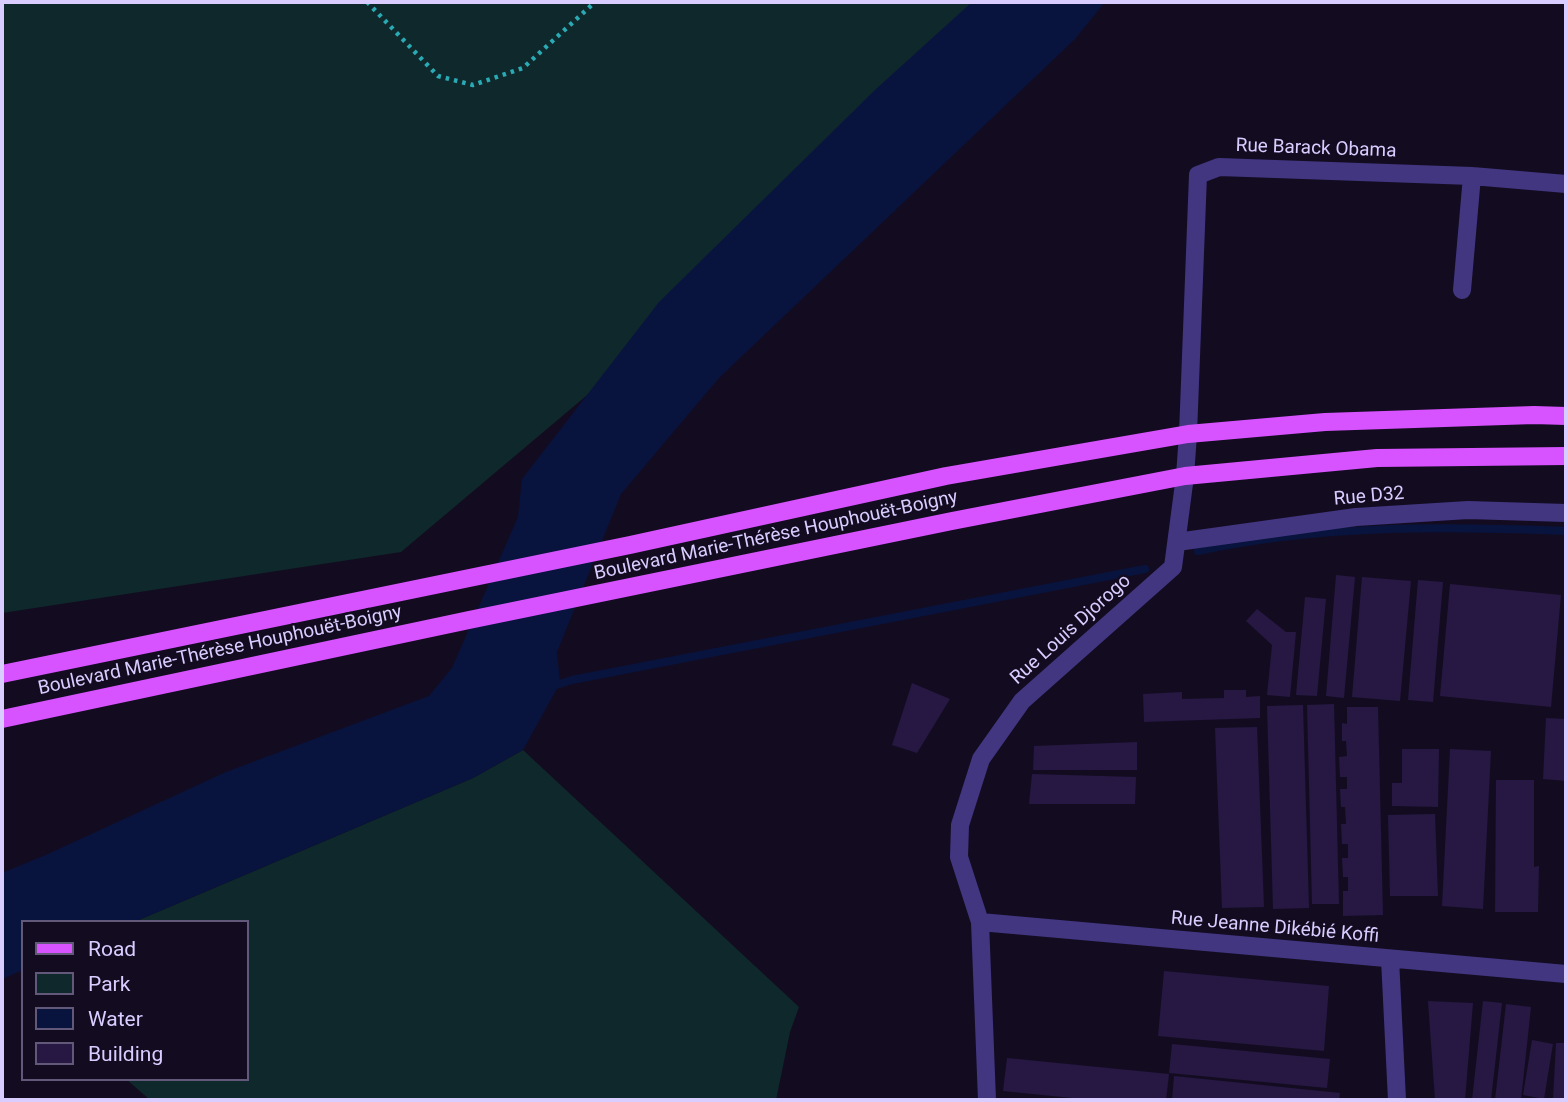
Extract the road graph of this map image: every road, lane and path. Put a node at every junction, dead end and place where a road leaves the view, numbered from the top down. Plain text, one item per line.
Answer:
1 (367, 2) edge
2 (594, 2) edge
3 (1472, 176) junction
4 (1566, 184) edge
5 (1462, 290) dead end
6 (1566, 416) edge
7 (1188, 434) junction
8 (1566, 456) edge
9 (1185, 476) junction
10 (1566, 513) edge
11 (1177, 542) junction
12 (2, 674) edge
13 (2, 719) edge
14 (980, 922) junction
15 (1390, 959) junction
16 (1566, 974) edge
17 (987, 1100) edge
18 (1396, 1100) edge

1 - 2 path
3 - 4 street, Rue Barack Obama
3 - 5 street
3 - 7 street, Rue Barack Obama
6 - 7 main road, Boulevard Marie-Thérèse Houphouët-Boigny
7 - 9 street, Rue Barack Obama
7 - 12 main road, Boulevard Marie-Thérèse Houphouët-Boigny
8 - 9 main road, Boulevard Marie-Thérèse Houphouët-Boigny
9 - 11 street, Rue Louis Djorogo
9 - 13 main road, Boulevard Marie-Thérèse Houphouët-Boigny
10 - 11 street, Rue D32
11 - 14 street, Rue Louis Djorogo
14 - 15 street, Rue Jeanne Dikébié Koffi
14 - 17 street, Rue Louis Djorogo
15 - 16 street, Rue Jeanne Dikébié Koffi
15 - 18 street

